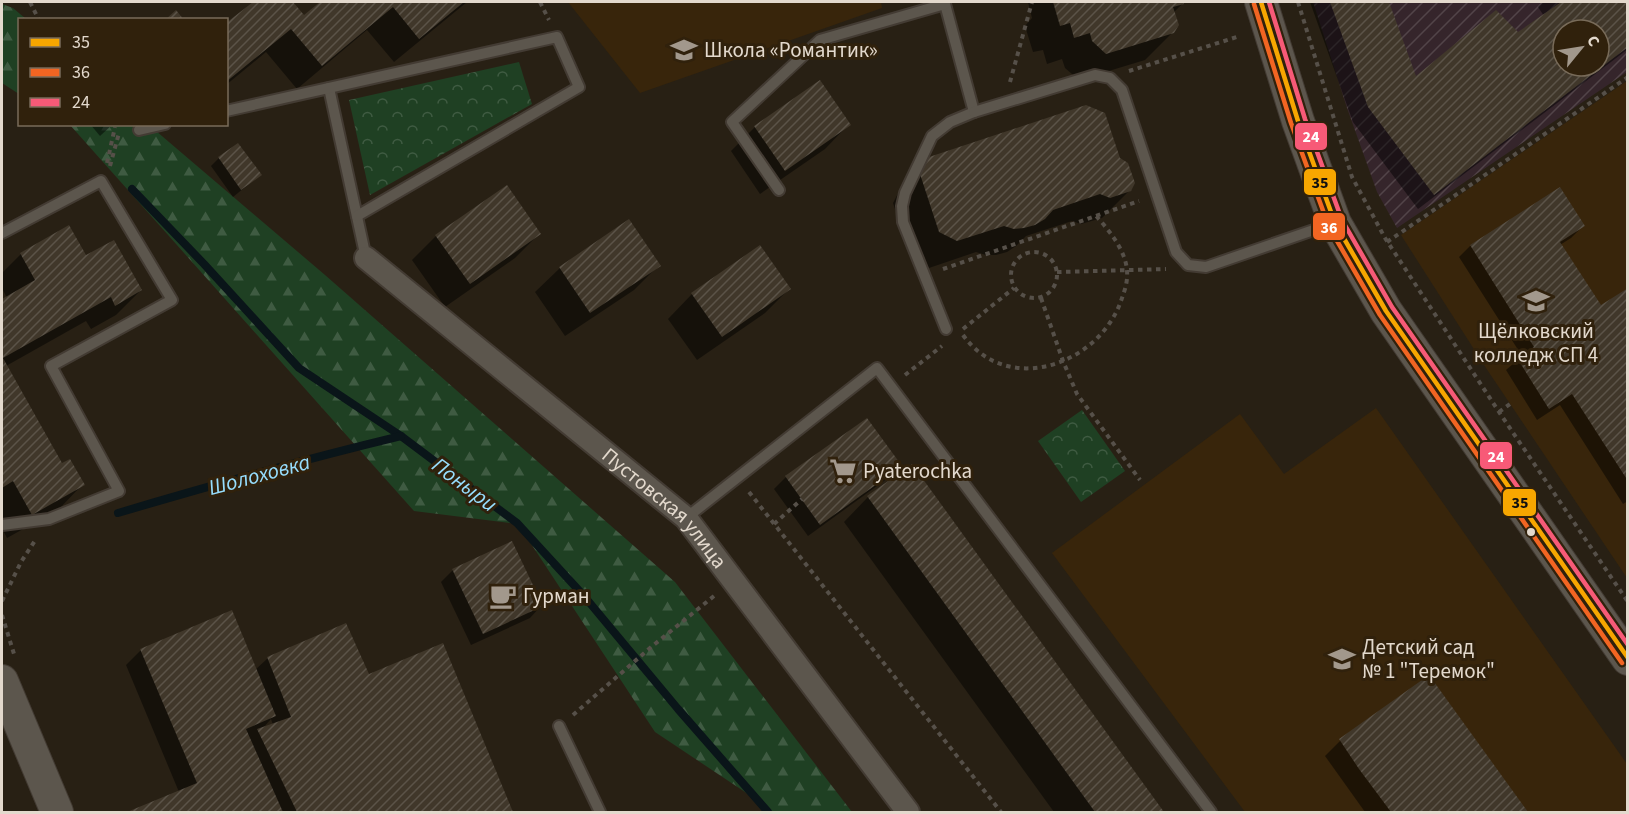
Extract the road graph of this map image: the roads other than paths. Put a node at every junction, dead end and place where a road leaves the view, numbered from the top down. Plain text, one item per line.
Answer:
1 (1261, 2) edge
2 (944, 3) edge
3 (329, 88) junction
4 (228, 111) edge
5 (974, 112) junction
6 (156, 126) edge
7 (139, 130) dead end
8 (779, 190) dead end
9 (357, 216) junction
10 (1335, 223) junction
11 (2, 233) edge
12 (366, 258) joint
13 (946, 329) road end
14 (686, 518) junction
15 (2, 525) edge
16 (1628, 659) edge
17 (4, 691) edge
18 (559, 726) road end
19 (57, 813) edge
20 (600, 813) edge
21 (908, 813) edge
22 (1210, 813) edge

1 - 10 street
2 - 5 lane
2 - 8 lane
3 - 4 lane
3 - 9 lane
3 - 9 lane
5 - 10 lane
5 - 13 lane
6 - 7 lane
9 - 12 lane
10 - 16 street
11 - 15 lane
12 - 14 street, Пустовская улица
14 - 21 street, Пустовская улица
14 - 22 lane
17 - 19 street
18 - 20 lane

